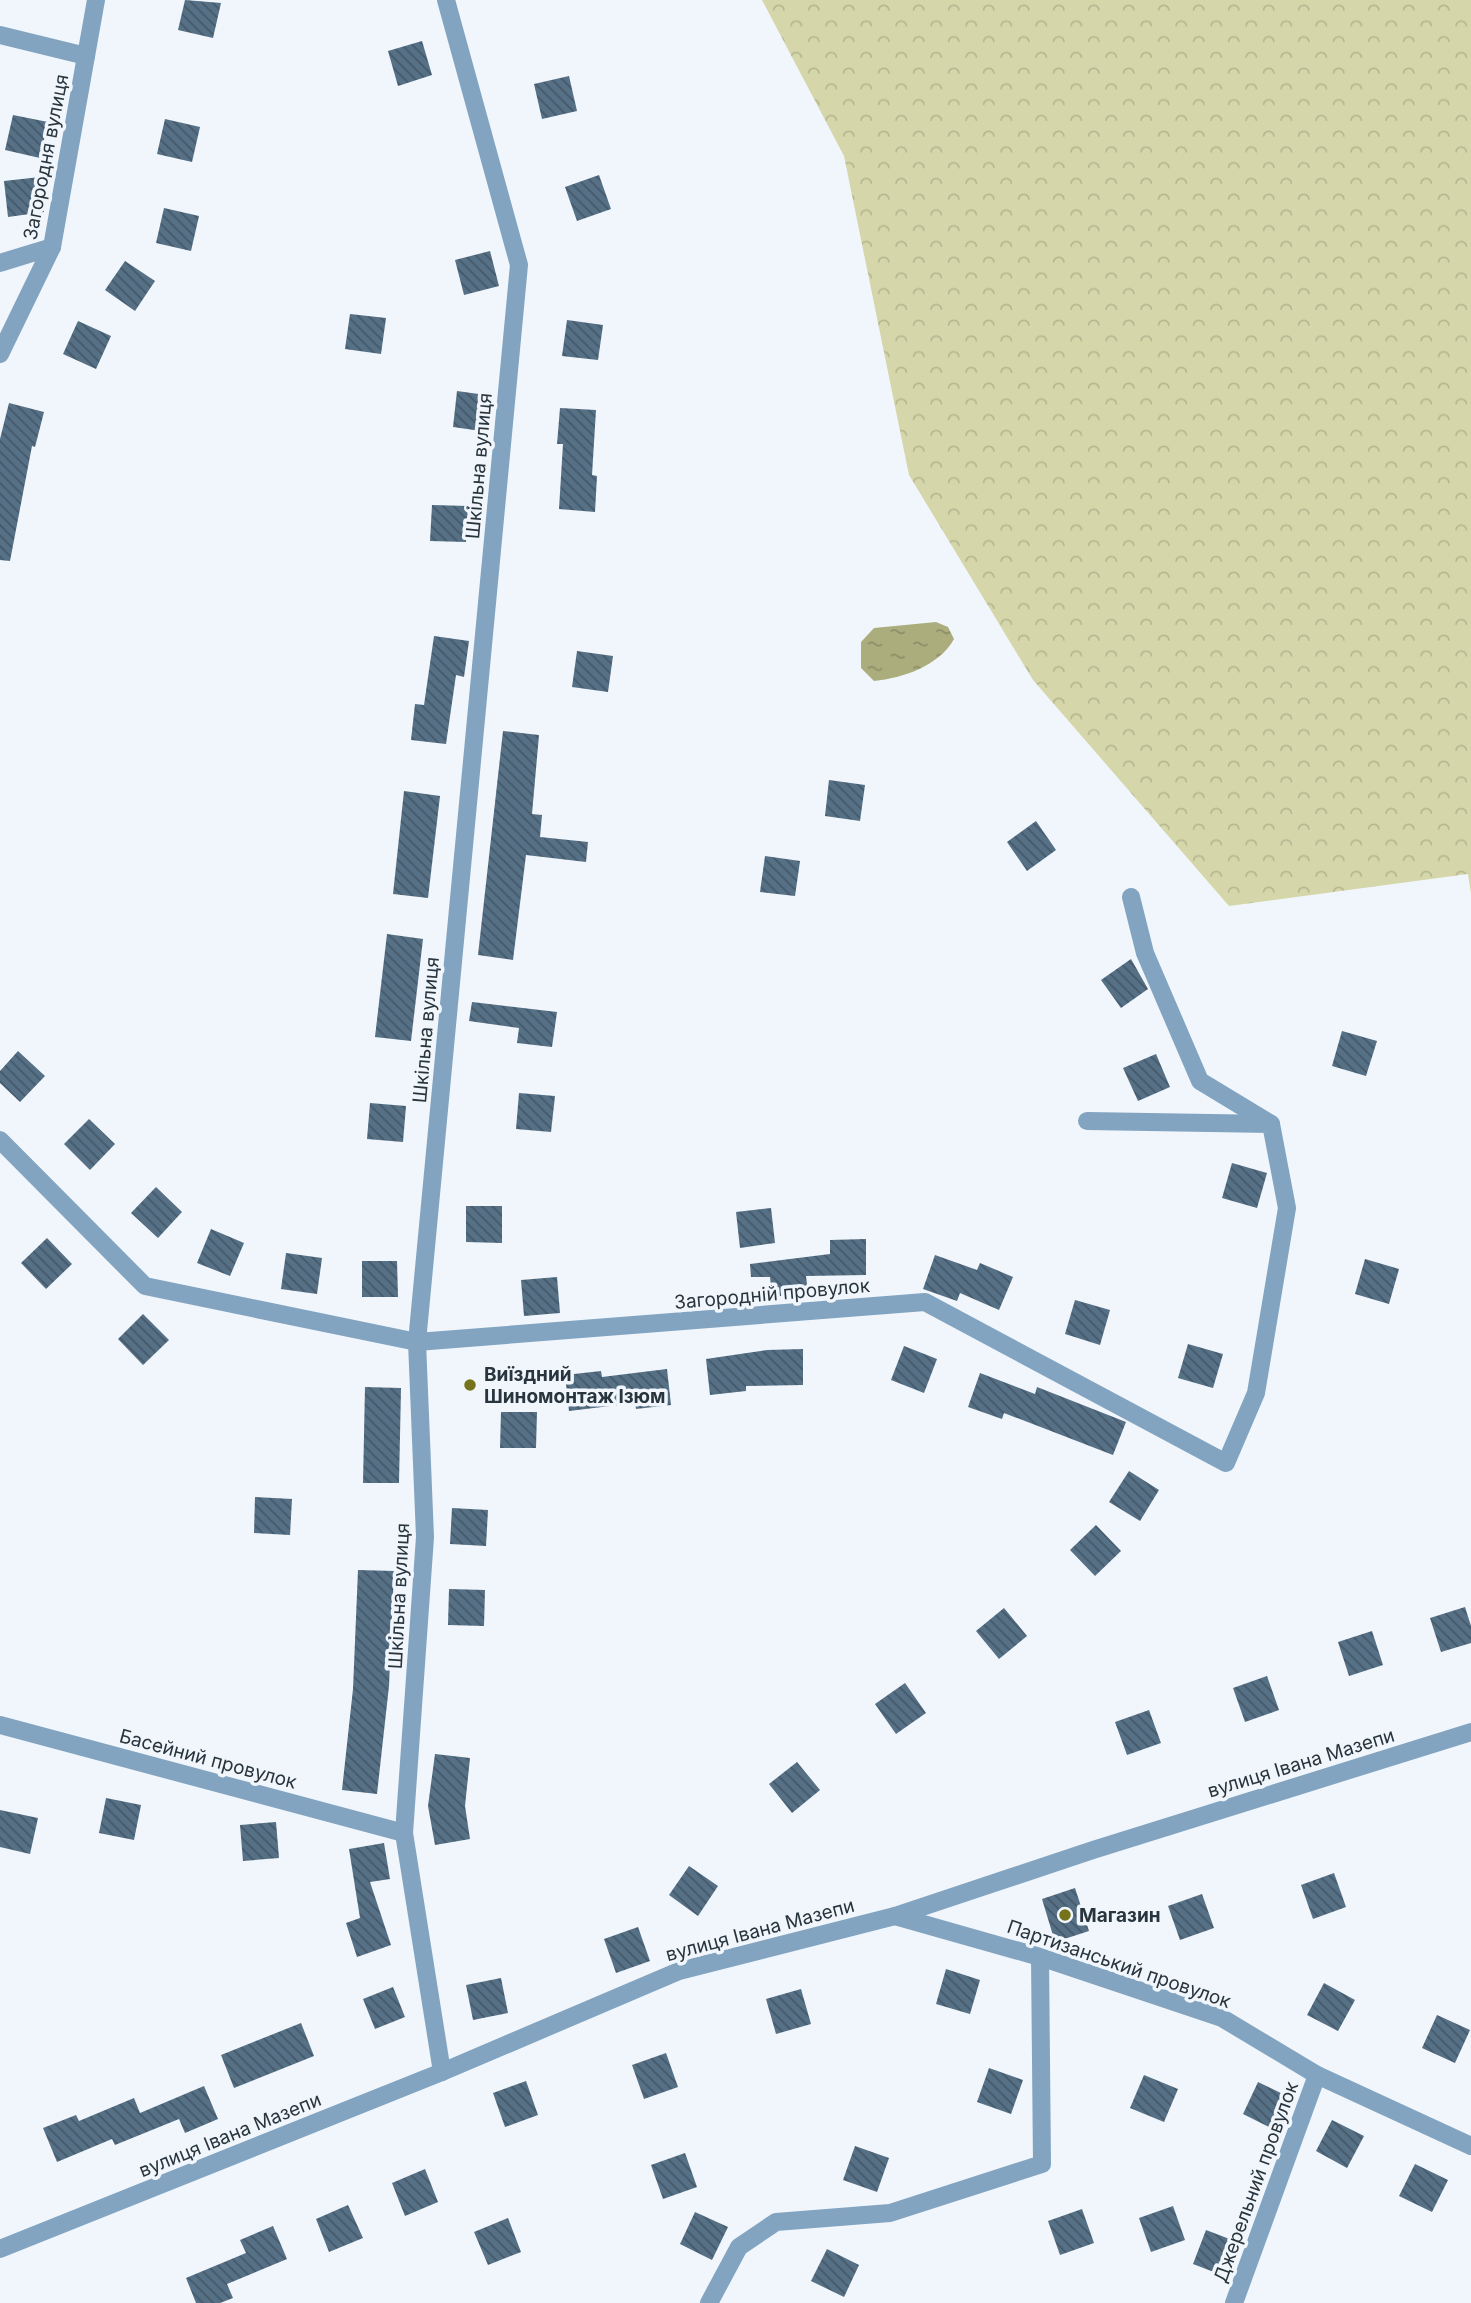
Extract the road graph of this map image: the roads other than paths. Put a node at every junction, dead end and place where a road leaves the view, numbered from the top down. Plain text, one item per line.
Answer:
1 (96, 0) edge
2 (446, 0) edge
3 (0, 34) edge
4 (86, 56) junction
5 (52, 247) junction
6 (0, 263) edge
7 (0, 354) edge
8 (1130, 897) dead end
9 (1087, 1121) dead end
10 (1271, 1124) junction
11 (0, 1140) edge
12 (417, 1342) junction
13 (0, 1725) edge
14 (1471, 1732) edge
15 (404, 1833) junction
16 (895, 1916) junction
17 (1040, 1957) junction
18 (442, 2072) junction
19 (1317, 2075) junction
20 (1471, 2146) edge
21 (0, 2249) edge
22 (709, 2303) edge
23 (1234, 2303) edge

1 - 4 street, Загородня вулиця
2 - 12 street, Шкільна вулиця
3 - 4 street
4 - 5 street, Загородня вулиця
5 - 6 street
5 - 7 street, Загородня вулиця
8 - 10 street
9 - 10 street
10 - 12 street, Загородній провулок
11 - 12 street, Загородній провулок
12 - 15 street, Шкільна вулиця
13 - 15 street, Басейний провулок
14 - 16 street, вулиця Івана Мазепи
15 - 18 street, Шкільна вулиця
16 - 17 street, Партизанський провулок
16 - 18 street, вулиця Івана Мазепи
17 - 19 street, Партизанський провулок
17 - 22 street
18 - 21 street, вулиця Івана Мазепи
19 - 20 street, Партизанський провулок
19 - 23 street, Джерельний провулок

